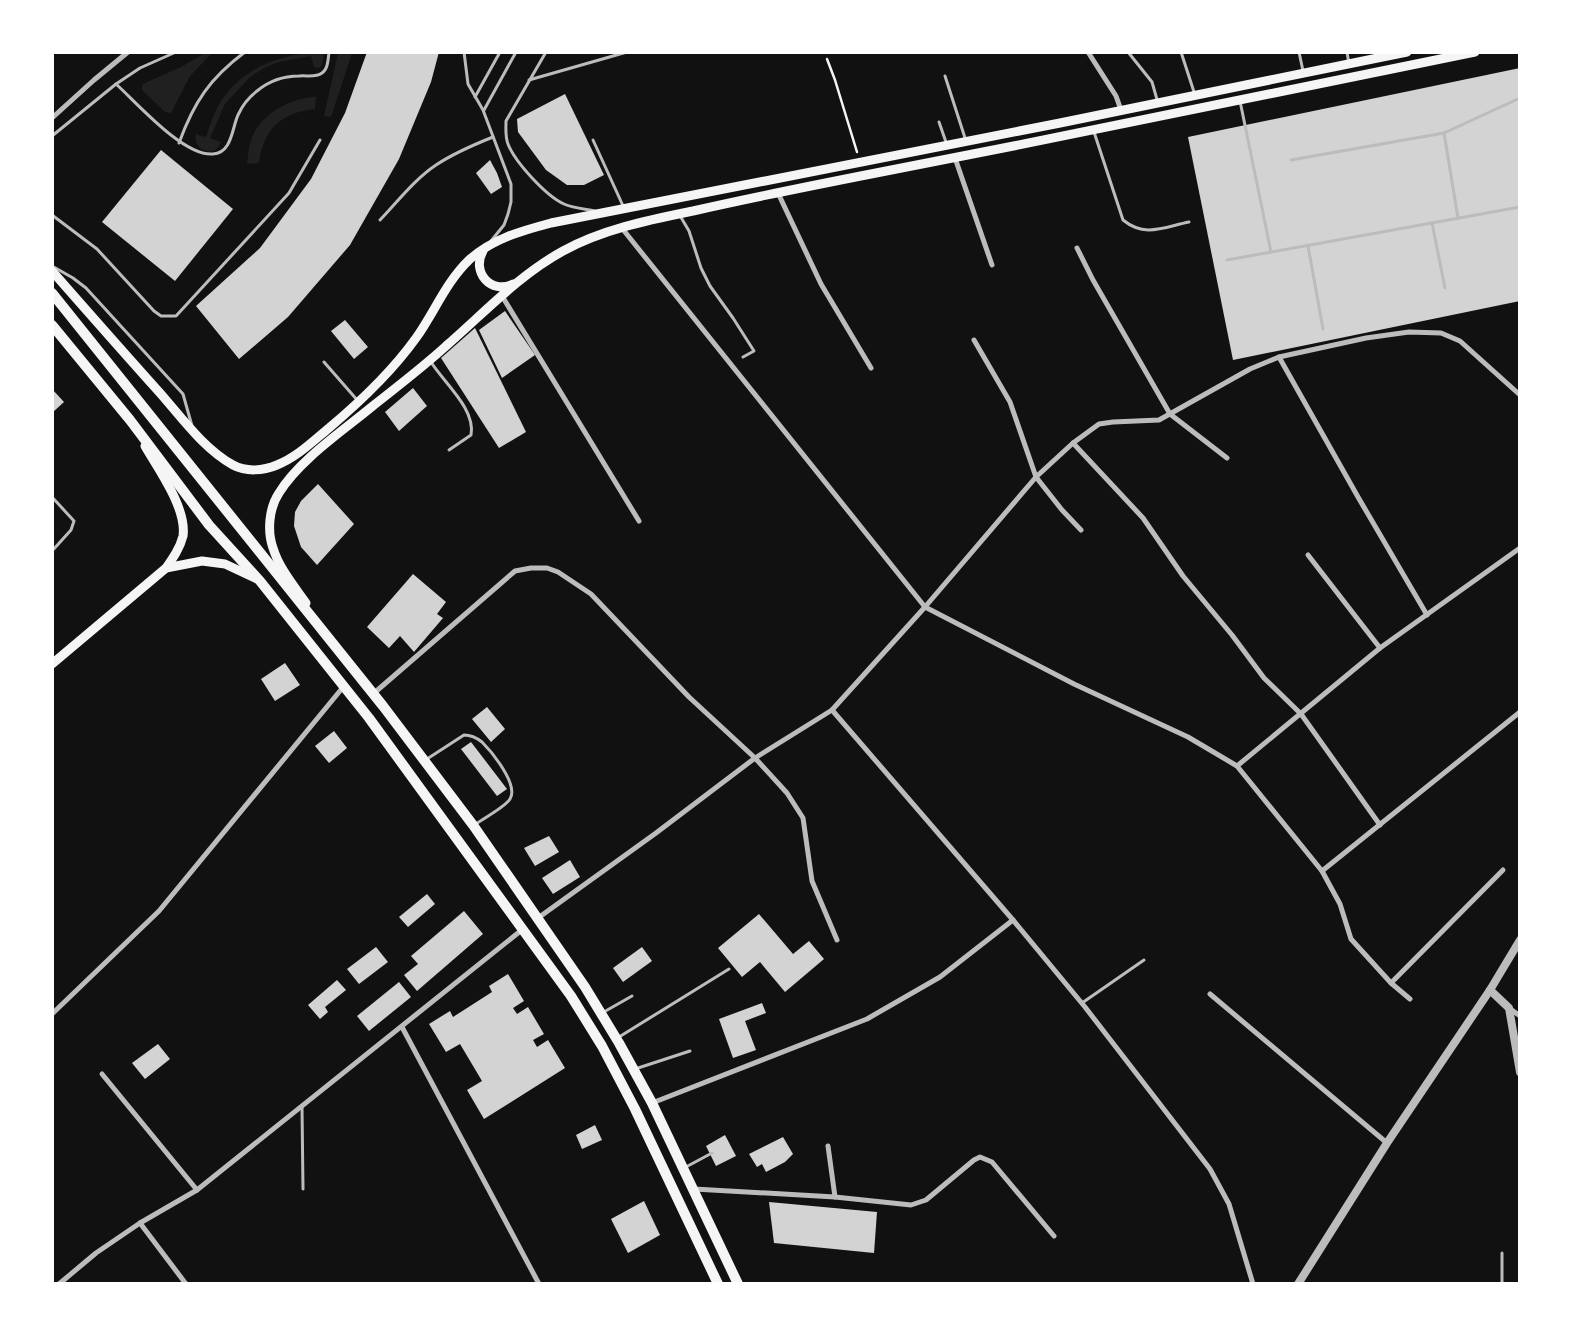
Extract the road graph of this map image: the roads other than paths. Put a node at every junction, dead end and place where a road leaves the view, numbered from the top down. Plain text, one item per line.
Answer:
1 (128, 52) edge
2 (176, 52) edge
3 (245, 52) edge
4 (329, 52) edge
5 (464, 52) edge
6 (500, 52) edge
7 (516, 52) edge
8 (546, 52) edge
9 (627, 52) edge
10 (1088, 52) edge
11 (1128, 52) edge
12 (1181, 52) edge
13 (1299, 52) edge
14 (1347, 52) edge
15 (1407, 52) edge
16 (1475, 52) edge
17 (1350, 64) junction
18 (1304, 74) junction
19 (945, 76) dead end
20 (529, 80) junction
21 (116, 84) junction
22 (1195, 96) junction
23 (475, 97) junction
24 (1520, 98) edge
25 (1240, 100) junction
26 (1159, 103) junction
27 (484, 110) junction
28 (1121, 110) junction
29 (52, 118) edge
30 (939, 122) dead end
31 (1094, 131) junction
32 (1444, 133) junction
33 (52, 136) edge
34 (493, 137) junction
35 (320, 140) dead end
36 (593, 140) dead end
37 (966, 141) junction
38 (179, 143) junction
39 (947, 145) junction
40 (955, 158) junction
41 (1291, 160) dead end
42 (778, 193) junction
43 (1520, 207) edge
44 (624, 208) junction
45 (605, 212) junction
46 (52, 214) edge
47 (679, 214) junction
48 (1458, 218) junction
49 (380, 220) dead end
50 (1189, 222) dead end
51 (1432, 223) junction
52 (621, 227) junction
53 (1308, 245) junction
54 (486, 246) junction
55 (1077, 248) dead end
56 (1271, 252) junction
57 (1227, 260) dead end
58 (992, 265) dead end
59 (52, 266) edge
60 (52, 271) edge
61 (516, 283) junction
62 (1445, 288) dead end
63 (52, 293) edge
64 (502, 296) junction
65 (52, 325) edge
66 (1323, 329) dead end
67 (974, 340) dead end
68 (743, 357) dead end
69 (1279, 357) junction
70 (430, 360) junction
71 (324, 362) dead end
72 (872, 368) dead end
73 (1520, 395) edge
74 (359, 402) junction
75 (1170, 414) junction
76 (130, 420) junction
77 (194, 431) junction
78 (1073, 444) junction
79 (449, 450) dead end
80 (1227, 458) dead end
81 (1036, 477) junction
82 (52, 497) edge
83 (639, 522) dead end
84 (1081, 530) dead end
85 (1520, 548) edge
86 (52, 551) edge
87 (1308, 555) dead end
88 (166, 568) junction
89 (260, 581) junction
90 (925, 607) junction
91 (1427, 615) junction
92 (325, 633) junction
93 (1380, 648) junction
94 (52, 664) edge
95 (344, 686) junction
96 (373, 694) junction
97 (832, 710) junction
98 (1520, 712) edge
99 (1300, 714) junction
100 (755, 758) junction
101 (424, 761) junction
102 (1237, 766) junction
103 (1380, 825) junction
104 (473, 826) junction
105 (1503, 870) dead end
106 (1322, 871) junction
107 (537, 919) junction
108 (1014, 920) junction
109 (524, 929) junction
110 (837, 940) dead end
111 (1520, 940) edge
112 (1144, 960) dead end
113 (729, 969) dead end
114 (1391, 982) junction
115 (1490, 990) junction
116 (1210, 994) dead end
117 (632, 996) dead end
118 (1410, 999) dead end
119 (1081, 1003) junction
120 (1509, 1008) junction
121 (52, 1014) edge
122 (601, 1014) junction
123 (1520, 1016) edge
124 (402, 1027) junction
125 (616, 1038) junction
126 (690, 1051) dead end
127 (634, 1070) junction
128 (1520, 1072) edge
129 (102, 1074) dead end
130 (652, 1103) junction
131 (302, 1107) junction
132 (1387, 1143) junction
133 (828, 1146) dead end
134 (712, 1154) dead end
135 (684, 1168) junction
136 (303, 1189) dead end
137 (694, 1189) junction
138 (197, 1190) junction
139 (835, 1197) junction
140 (140, 1223) junction
141 (1054, 1236) dead end
142 (1502, 1253) dead end
143 (58, 1284) edge
144 (186, 1284) edge
145 (540, 1284) edge
146 (718, 1284) edge
147 (738, 1284) edge
148 (1253, 1284) edge
149 (1298, 1284) edge
150 (1502, 1284) edge

1 - 29 street
2 - 21 lane
3 - 38 lane
4 - 38 lane
5 - 23 lane
6 - 23 lane
7 - 27 lane
8 - 20 lane
9 - 20 lane
10 - 28 street
11 - 26 lane
12 - 22 lane
13 - 18 lane
14 - 17 lane
15 - 17 main road
16 - 25 main road
17 - 18 main road
18 - 22 main road
19 - 37 lane
20 - 45 lane
21 - 33 lane
21 - 38 lane
22 - 26 main road
23 - 27 lane
24 - 32 lane
25 - 31 main road
25 - 56 lane
26 - 28 main road
27 - 34 lane
28 - 37 main road
30 - 39 lane
31 - 40 main road
31 - 50 lane
32 - 41 lane
32 - 48 lane
34 - 49 lane
34 - 54 lane
35 - 46 lane
36 - 44 lane
37 - 39 main road
39 - 44 main road
40 - 42 main road
40 - 58 street
42 - 47 main road
42 - 72 street
43 - 48 lane
44 - 45 main road
45 - 54 main road
47 - 52 main road
47 - 68 lane
48 - 51 lane
51 - 53 lane
51 - 62 lane
52 - 61 main road
52 - 90 street
53 - 56 lane
53 - 66 lane
54 - 61 main road
54 - 74 main road
55 - 75 street
56 - 57 lane
59 - 77 lane
60 - 77 main road
61 - 64 main road
63 - 92 main road
64 - 70 main road
64 - 83 street
65 - 76 main road
67 - 81 street
69 - 73 street
69 - 75 street
69 - 91 street
70 - 79 lane
70 - 92 main road
71 - 74 lane
74 - 77 main road
75 - 78 street
75 - 80 street
76 - 88 main road
76 - 89 main road
78 - 81 street
78 - 99 street
81 - 84 street
81 - 90 street
82 - 86 lane
85 - 91 street
87 - 93 street
88 - 89 main road
88 - 94 main road
89 - 95 main road
90 - 97 street
90 - 102 street
91 - 93 street
92 - 96 main road
93 - 99 street
95 - 109 main road
95 - 121 street
96 - 100 street
96 - 101 main road
97 - 100 street
97 - 108 street
98 - 103 street
99 - 102 street
99 - 103 street
100 - 107 street
100 - 110 street
101 - 104 main road
101 - 104 lane
102 - 106 street
103 - 106 street
104 - 107 main road
105 - 114 street
106 - 114 street
107 - 122 main road
108 - 119 street
108 - 130 street
109 - 124 street
109 - 146 main road
111 - 115 street
112 - 119 lane
113 - 125 lane
114 - 118 street
115 - 120 street
115 - 132 street
116 - 132 street
117 - 122 lane
119 - 148 street
120 - 123 street
120 - 128 street
122 - 125 main road
124 - 131 street
124 - 145 street
125 - 127 main road
126 - 127 lane
127 - 130 main road
129 - 138 street
130 - 135 main road
131 - 136 lane
131 - 138 street
132 - 149 street
133 - 139 street
134 - 135 lane
135 - 137 main road
137 - 139 street
137 - 147 main road
138 - 140 street
139 - 141 street
140 - 143 street
140 - 144 street
142 - 150 lane

